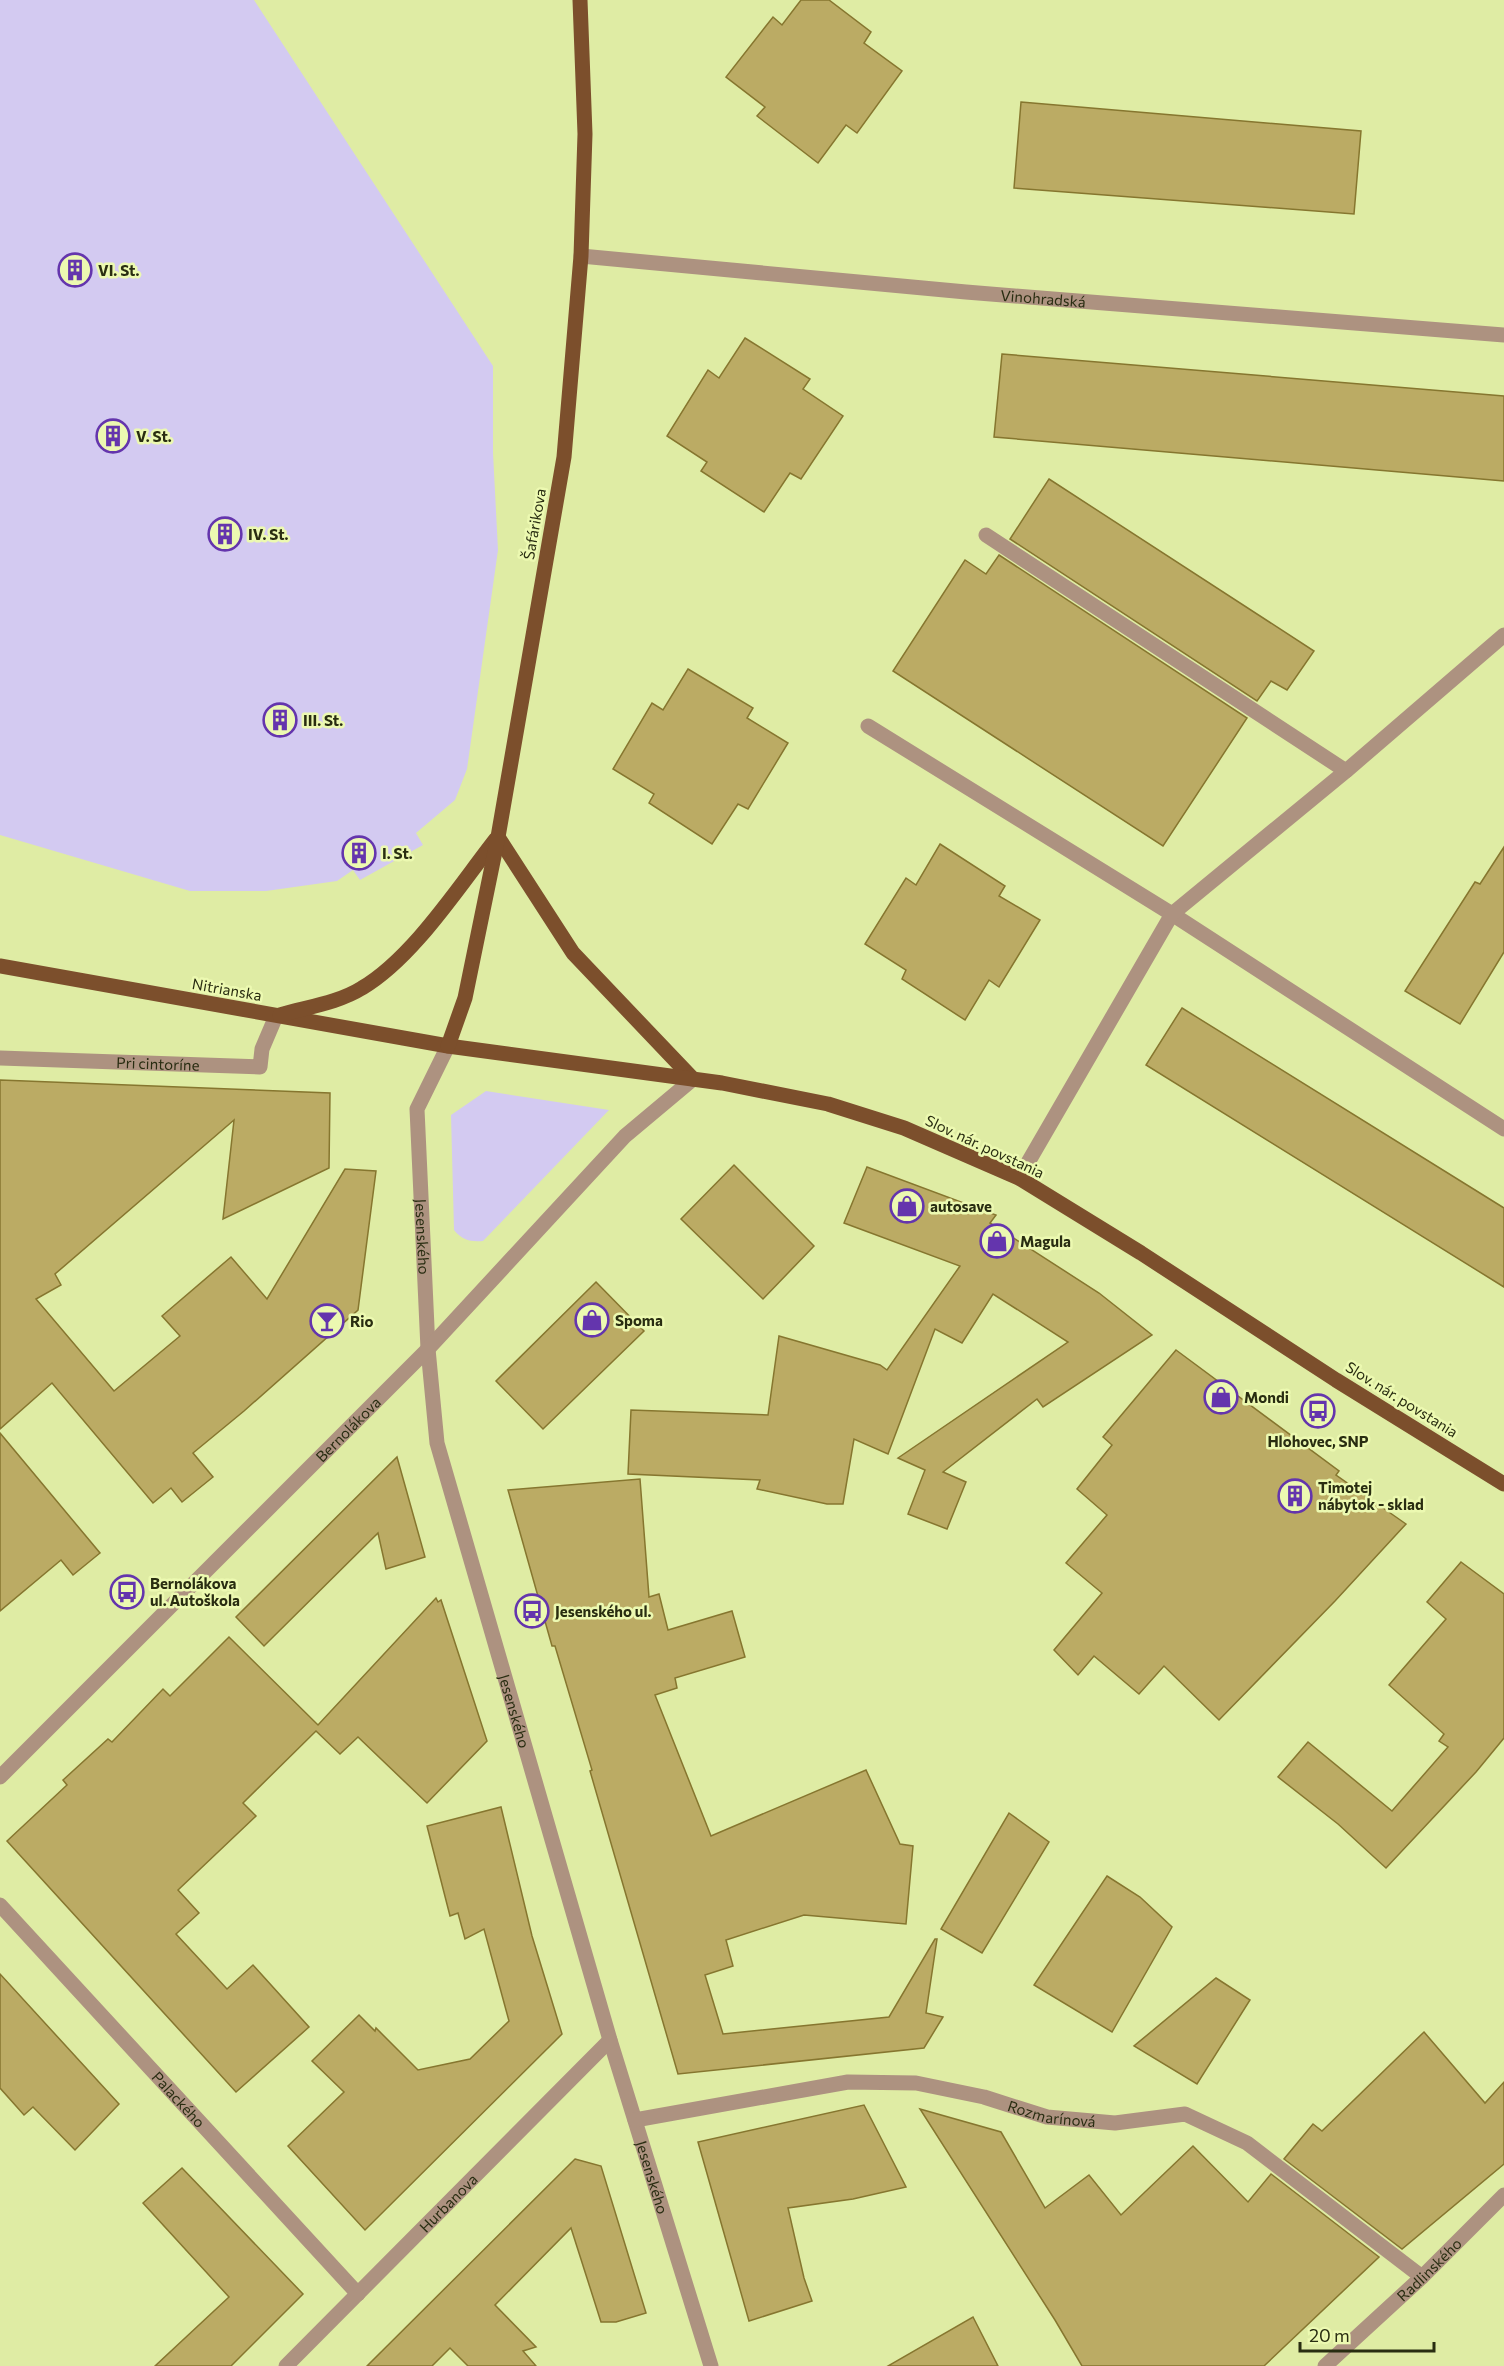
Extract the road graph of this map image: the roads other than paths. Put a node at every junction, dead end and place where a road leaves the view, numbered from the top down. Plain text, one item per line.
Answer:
1 (580, 0) edge
2 (581, 255) junction
3 (1504, 335) edge
4 (986, 535) dead end
5 (1504, 635) edge
6 (868, 726) dead end
7 (1346, 771) junction
8 (498, 837) junction
9 (1172, 914) junction
10 (0, 966) edge
11 (276, 1016) junction
12 (448, 1046) junction
13 (0, 1058) edge
14 (693, 1079) junction
15 (1504, 1130) edge
16 (1019, 1178) junction
17 (428, 1349) junction
18 (1504, 1484) edge
19 (0, 1777) edge
20 (0, 1905) edge
21 (610, 2040) junction
22 (635, 2120) junction
23 (1504, 2195) edge
24 (1422, 2277) junction
25 (358, 2294) junction
26 (286, 2366) edge
27 (711, 2366) edge
28 (1326, 2366) edge

1 - 2 main road, Šafárikova
2 - 3 street, Vinohradská
2 - 8 main road, Šafárikova
4 - 7 street
5 - 7 street
6 - 9 street
7 - 9 street
8 - 11 main road
8 - 12 main road, Šafárikova
8 - 14 main road
9 - 15 street
9 - 16 street
10 - 11 main road, Nitrianska
11 - 12 main road, Nitrianska
11 - 13 street, Pri cintoríne
12 - 14 main road, Slov. nár. povstania
12 - 17 street, Jesenského
14 - 16 main road, Slov. nár. povstania
14 - 17 street, Bernolákova
16 - 18 main road, Slov. nár. povstania
17 - 19 street, Bernolákova
17 - 21 street, Jesenského
20 - 25 street, Palackého
21 - 22 street, Jesenského
21 - 25 street, Hurbanova
22 - 24 street, Rozmarínová
22 - 27 street, Jesenského
23 - 24 street, Radlinského
24 - 28 street, Radlinského
25 - 26 street, Hurbanova

